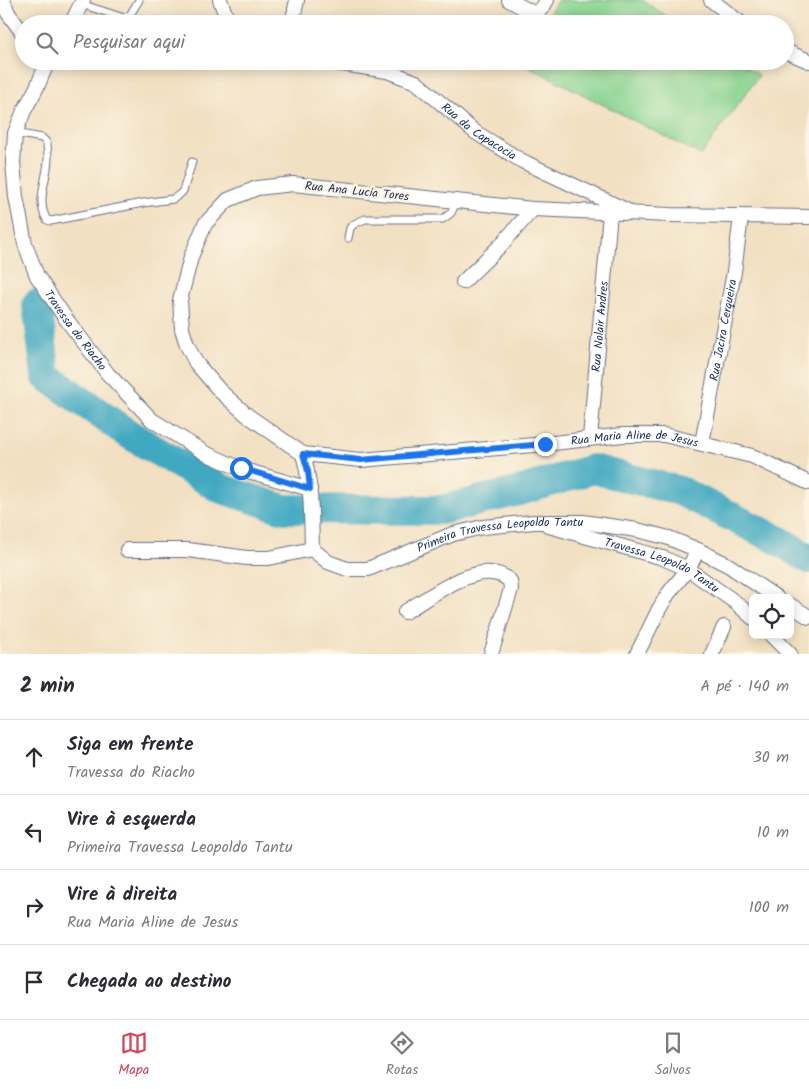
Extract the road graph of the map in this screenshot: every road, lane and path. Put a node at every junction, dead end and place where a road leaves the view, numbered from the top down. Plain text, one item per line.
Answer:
1 (3, 0) edge
2 (139, 0) edge
3 (220, 0) edge
4 (297, 0) edge
5 (509, 0) edge
6 (547, 0) edge
7 (711, 0) edge
8 (82, 2) edge
9 (76, 15) edge
10 (116, 15) edge
11 (130, 15) edge
12 (226, 15) edge
13 (294, 15) edge
14 (730, 15) edge
15 (15, 22) edge
16 (794, 55) edge
17 (809, 61) edge
18 (44, 70) edge
19 (381, 70) edge
20 (16, 133) junction
21 (192, 162) dead end
22 (456, 202) junction
23 (533, 209) junction
24 (610, 213) junction
25 (633, 214) junction
26 (809, 217) edge
27 (741, 218) junction
28 (348, 238) dead end
29 (463, 282) dead end
30 (590, 438) junction
31 (702, 443) junction
32 (303, 454) junction
33 (809, 483) edge
34 (310, 489) junction
35 (534, 522) junction
36 (312, 549) junction
37 (127, 550) dead end
38 (698, 550) junction
39 (688, 569) junction
40 (771, 594) edge
41 (794, 608) edge
42 (405, 612) dead end
43 (749, 614) edge
44 (809, 617) edge
45 (724, 627) dead end
46 (775, 639) edge
47 (491, 654) edge
48 (637, 654) edge
49 (712, 654) edge
50 (790, 654) edge

1 - 15 street
2 - 11 lane
3 - 12 street
4 - 13 street
5 - 6 street
7 - 14 street
8 - 9 street
8 - 10 lane
16 - 17 street
18 - 20 street, Travessa do Riacho
19 - 25 street, Rua da Capacocia
20 - 21 lane
20 - 34 street, Travessa do Riacho
22 - 23 street, Rua Ana Lucia Tores
22 - 28 lane
22 - 32 street, Rua Ana Lucia Tores
23 - 24 street, Rua Ana Lucia Tores
23 - 29 street
24 - 25 street, Rua Ana Lucia Tores
24 - 30 street, Rua Nolair Andres
25 - 27 street, Rua Ana Lucia Tores
26 - 27 street, Rua Ana Lucia Tores
27 - 31 street, Rua Jacira Cerqueira
30 - 31 street, Rua Maria Aline de Jesus
30 - 32 street, Rua Maria Aline de Jesus
31 - 33 street, Rua Maria Aline de Jesus
32 - 34 street
34 - 36 street
35 - 36 street, Primeira Travessa Leopoldo Tantu
35 - 38 street, Primeira Travessa Leopoldo Tantu
35 - 39 street, Travessa Leopoldo Tantu
36 - 37 street
38 - 39 street
38 - 40 street, Primeira Travessa Leopoldo Tantu
39 - 43 street, Travessa Leopoldo Tantu
39 - 48 street
41 - 44 street
42 - 47 street
45 - 49 street
46 - 50 street

